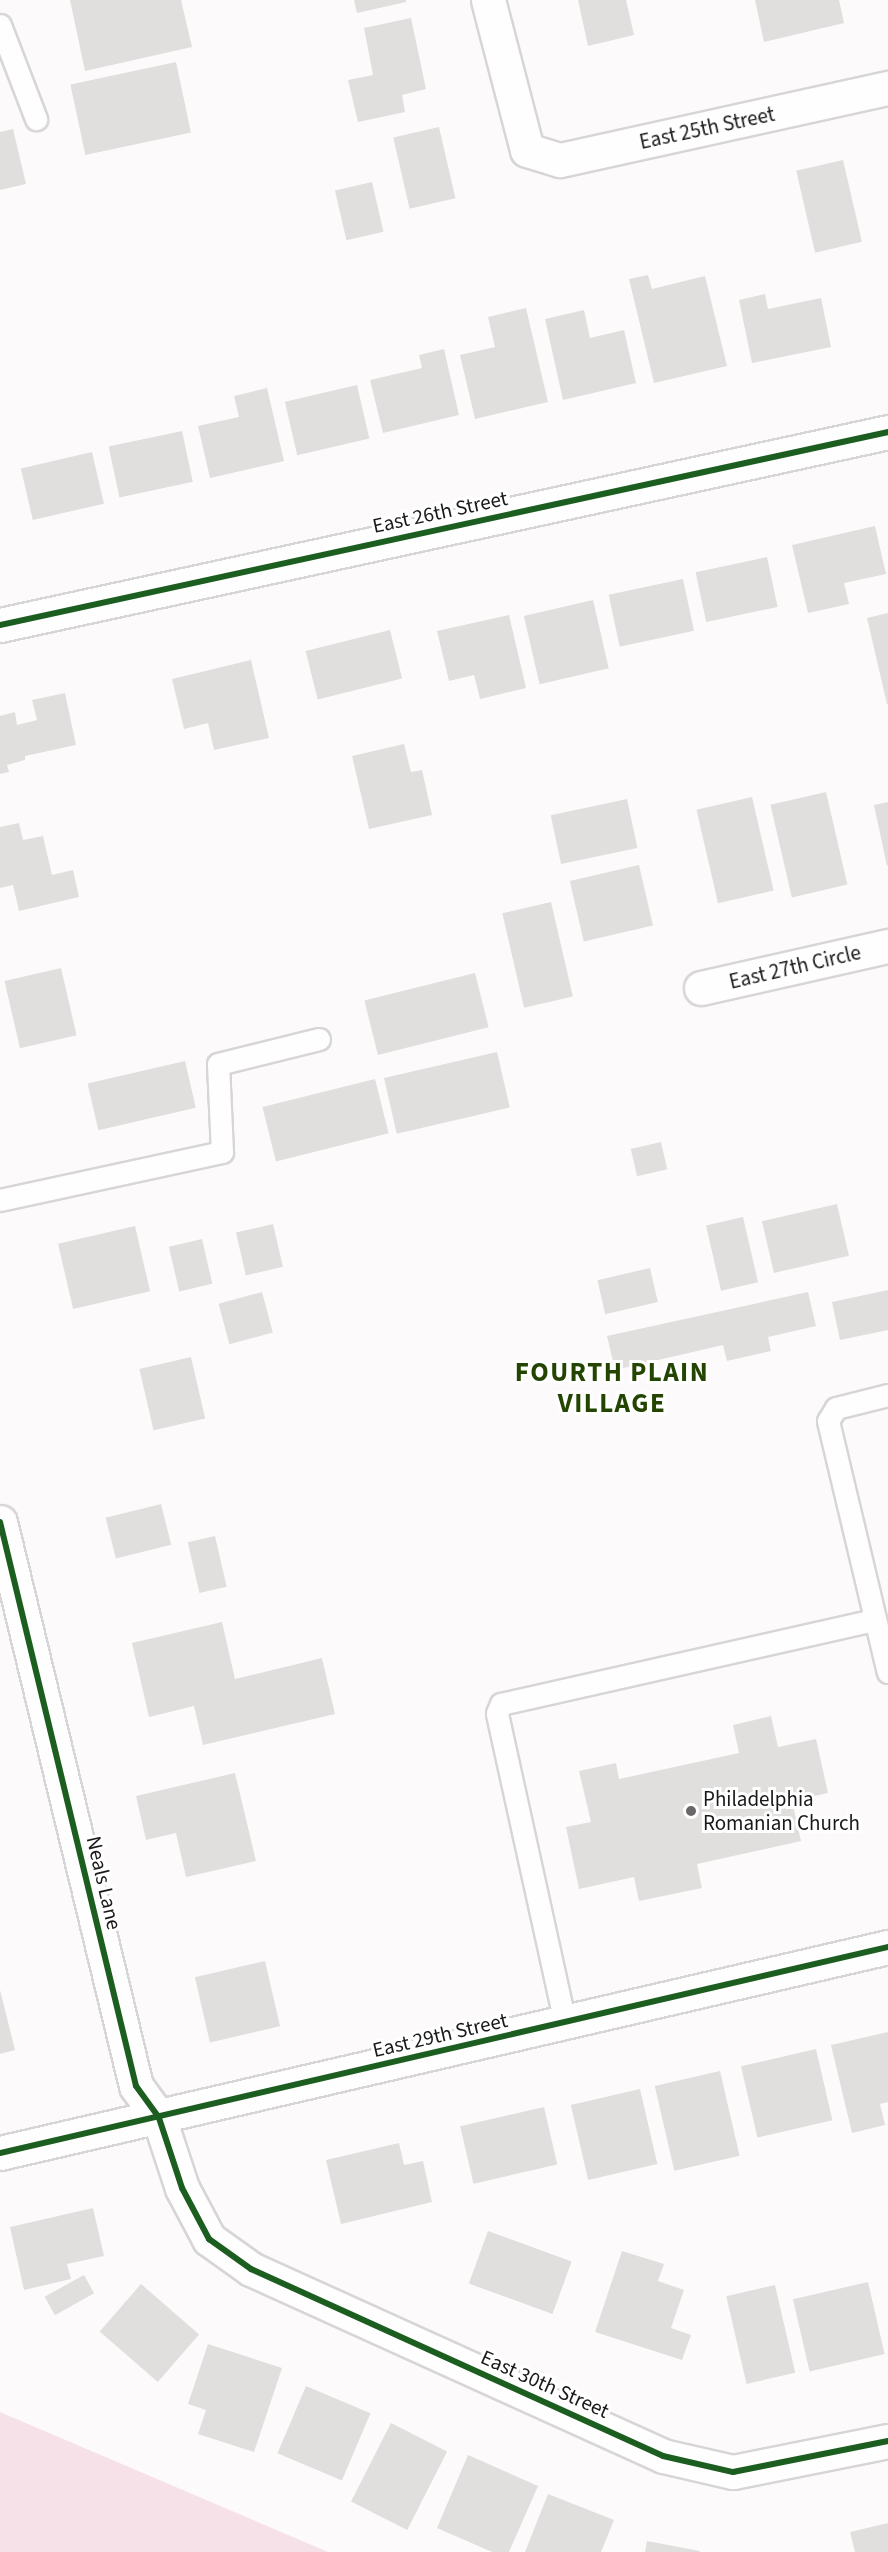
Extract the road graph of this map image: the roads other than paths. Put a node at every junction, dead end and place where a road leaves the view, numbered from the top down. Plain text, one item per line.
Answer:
1 (488, 0) edge
2 (0, 25) edge
3 (888, 88) edge
4 (36, 118) dead end
5 (888, 432) edge
6 (0, 625) edge
7 (888, 946) edge
8 (702, 988) dead end
9 (319, 1039) dead end
10 (0, 1200) edge
11 (888, 1395) edge
12 (0, 1522) edge
13 (4, 1558) edge
14 (875, 1620) junction
15 (888, 1672) edge
16 (888, 1947) edge
17 (565, 2023) junction
18 (159, 2118) junction
19 (0, 2153) edge
20 (209, 2239) joint
21 (888, 2441) edge

1 - 3 street, East 25th Street
2 - 4 lane
5 - 6 street, East 26th Street
7 - 8 street, East 27th Circle
9 - 10 lane
11 - 14 lane
12 - 13 street, Neals Lane
13 - 18 street, Neals Lane
14 - 15 lane
14 - 17 lane
16 - 17 street, East 29th Street
17 - 18 street, East 29th Street
18 - 19 street, East 29th Street
18 - 20 street, Neals Lane
20 - 21 street, East 30th Street

